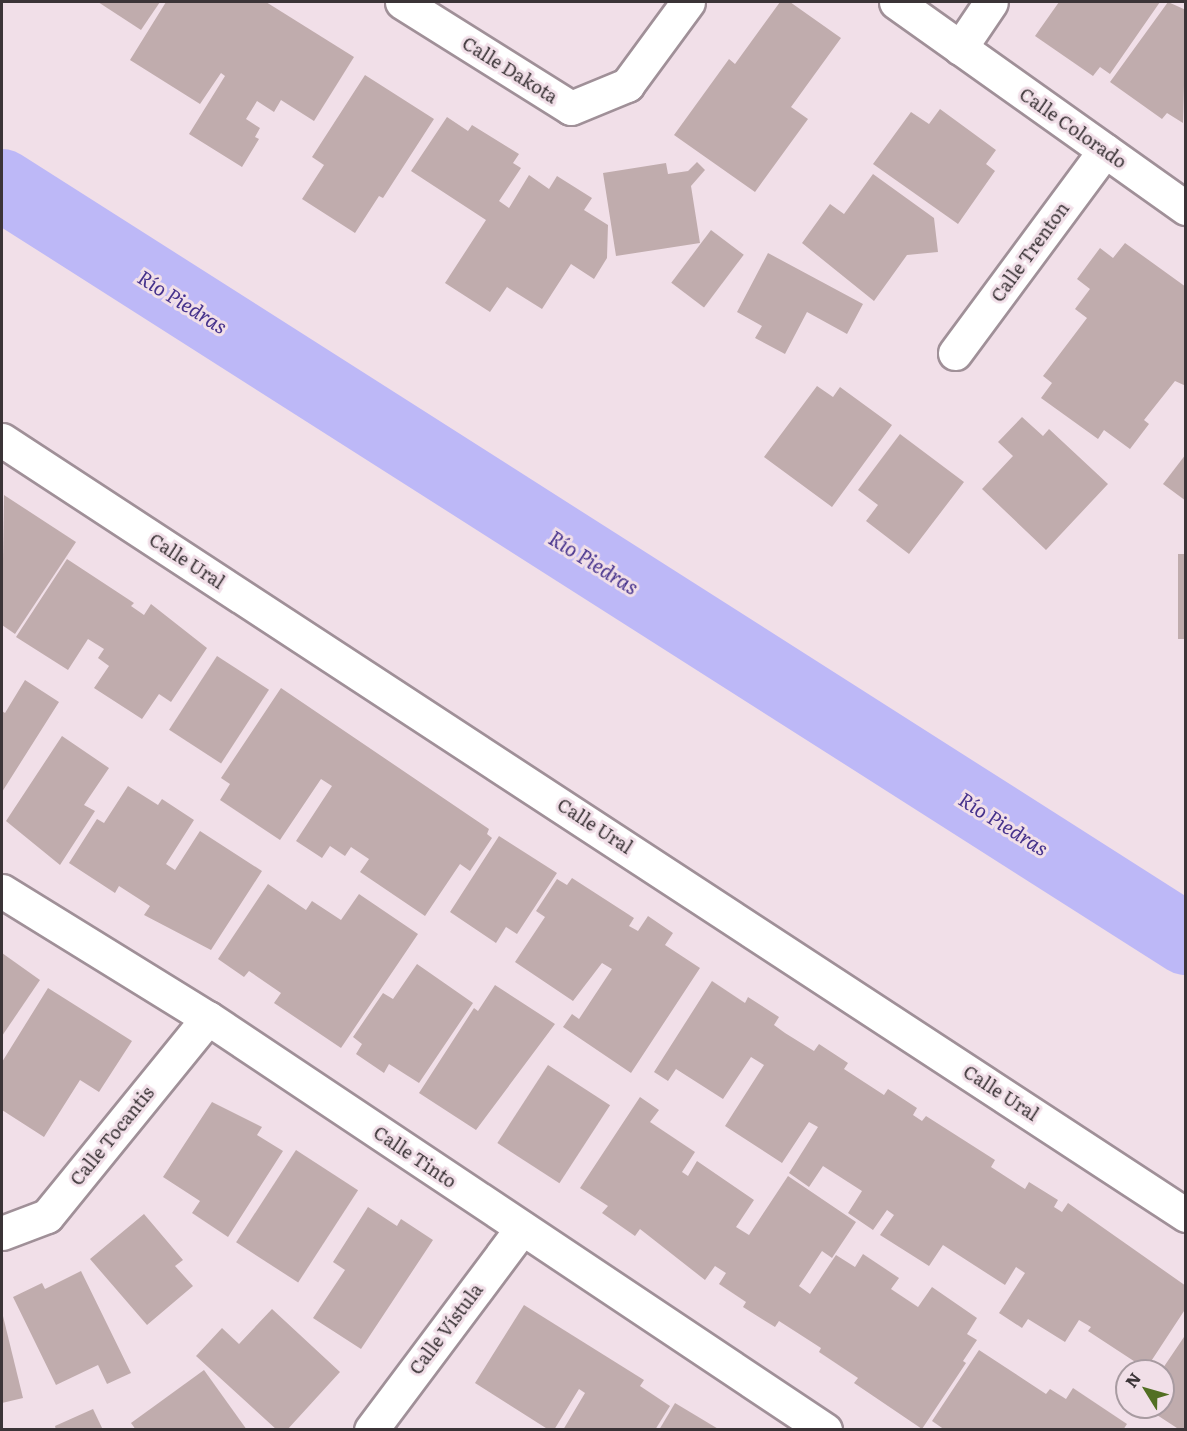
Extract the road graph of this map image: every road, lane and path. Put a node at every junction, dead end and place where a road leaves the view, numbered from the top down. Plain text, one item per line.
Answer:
1 (402, 2) edge
2 (688, 2) edge
3 (896, 2) edge
4 (991, 2) edge
5 (960, 48) junction
6 (1105, 150) junction
7 (1185, 208) edge
8 (955, 353) dead end
9 (2, 440) edge
10 (2, 891) edge
11 (208, 1018) junction
12 (1185, 1215) edge
13 (522, 1228) junction
14 (2, 1233) edge
15 (371, 1430) edge
16 (825, 1430) edge

1 - 2 street, Calle Dakota
3 - 5 street, Calle Colorado
4 - 5 street
5 - 6 street, Calle Colorado
6 - 7 street, Calle Colorado
6 - 8 street, Calle Trenton
9 - 12 street, Calle Ural
10 - 11 street, Calle Tinto
11 - 13 street, Calle Tinto
11 - 14 street, Calle Tocantis
13 - 15 street, Calle Vístula
13 - 16 street, Calle Tinto

